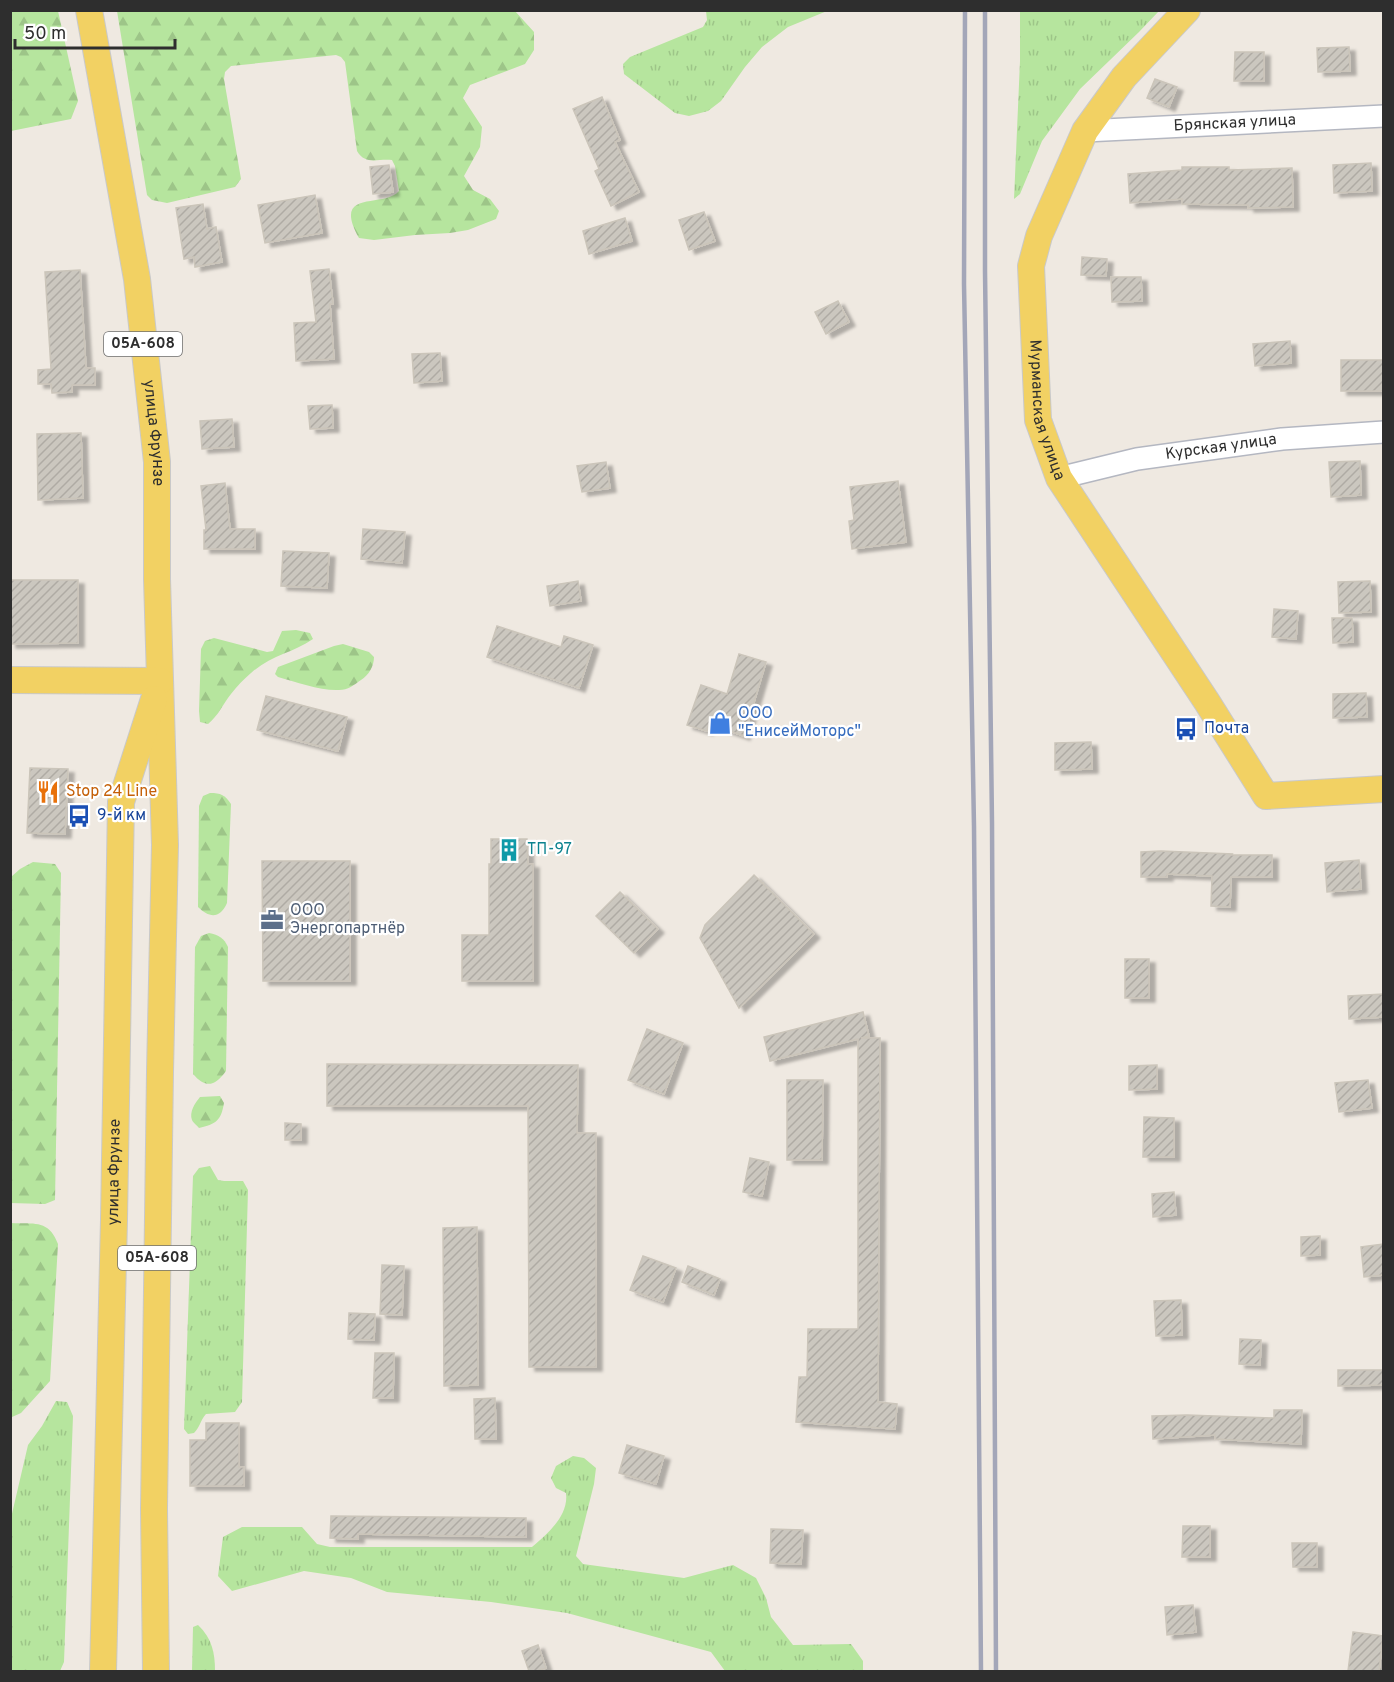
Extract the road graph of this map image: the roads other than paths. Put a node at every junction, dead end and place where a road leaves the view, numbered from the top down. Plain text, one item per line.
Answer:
1 (89, 10) edge
2 (1187, 10) edge
3 (1383, 116) edge
4 (1085, 131) junction
5 (1383, 432) edge
6 (1059, 478) junction
7 (10, 681) edge
8 (160, 681) junction
9 (1383, 789) edge
10 (103, 1671) edge
11 (156, 1671) edge

1 - 8 main road, улица Фрунзе / 05А-608
2 - 4 main road, Мурманская улица
3 - 4 street, Брянская улица
4 - 6 main road, Мурманская улица
5 - 6 street, Курская улица
6 - 9 main road, Мурманская улица
7 - 8 main road
8 - 10 main road, улица Фрунзе / 05А-608
8 - 11 main road, улица Фрунзе / 05А-608

